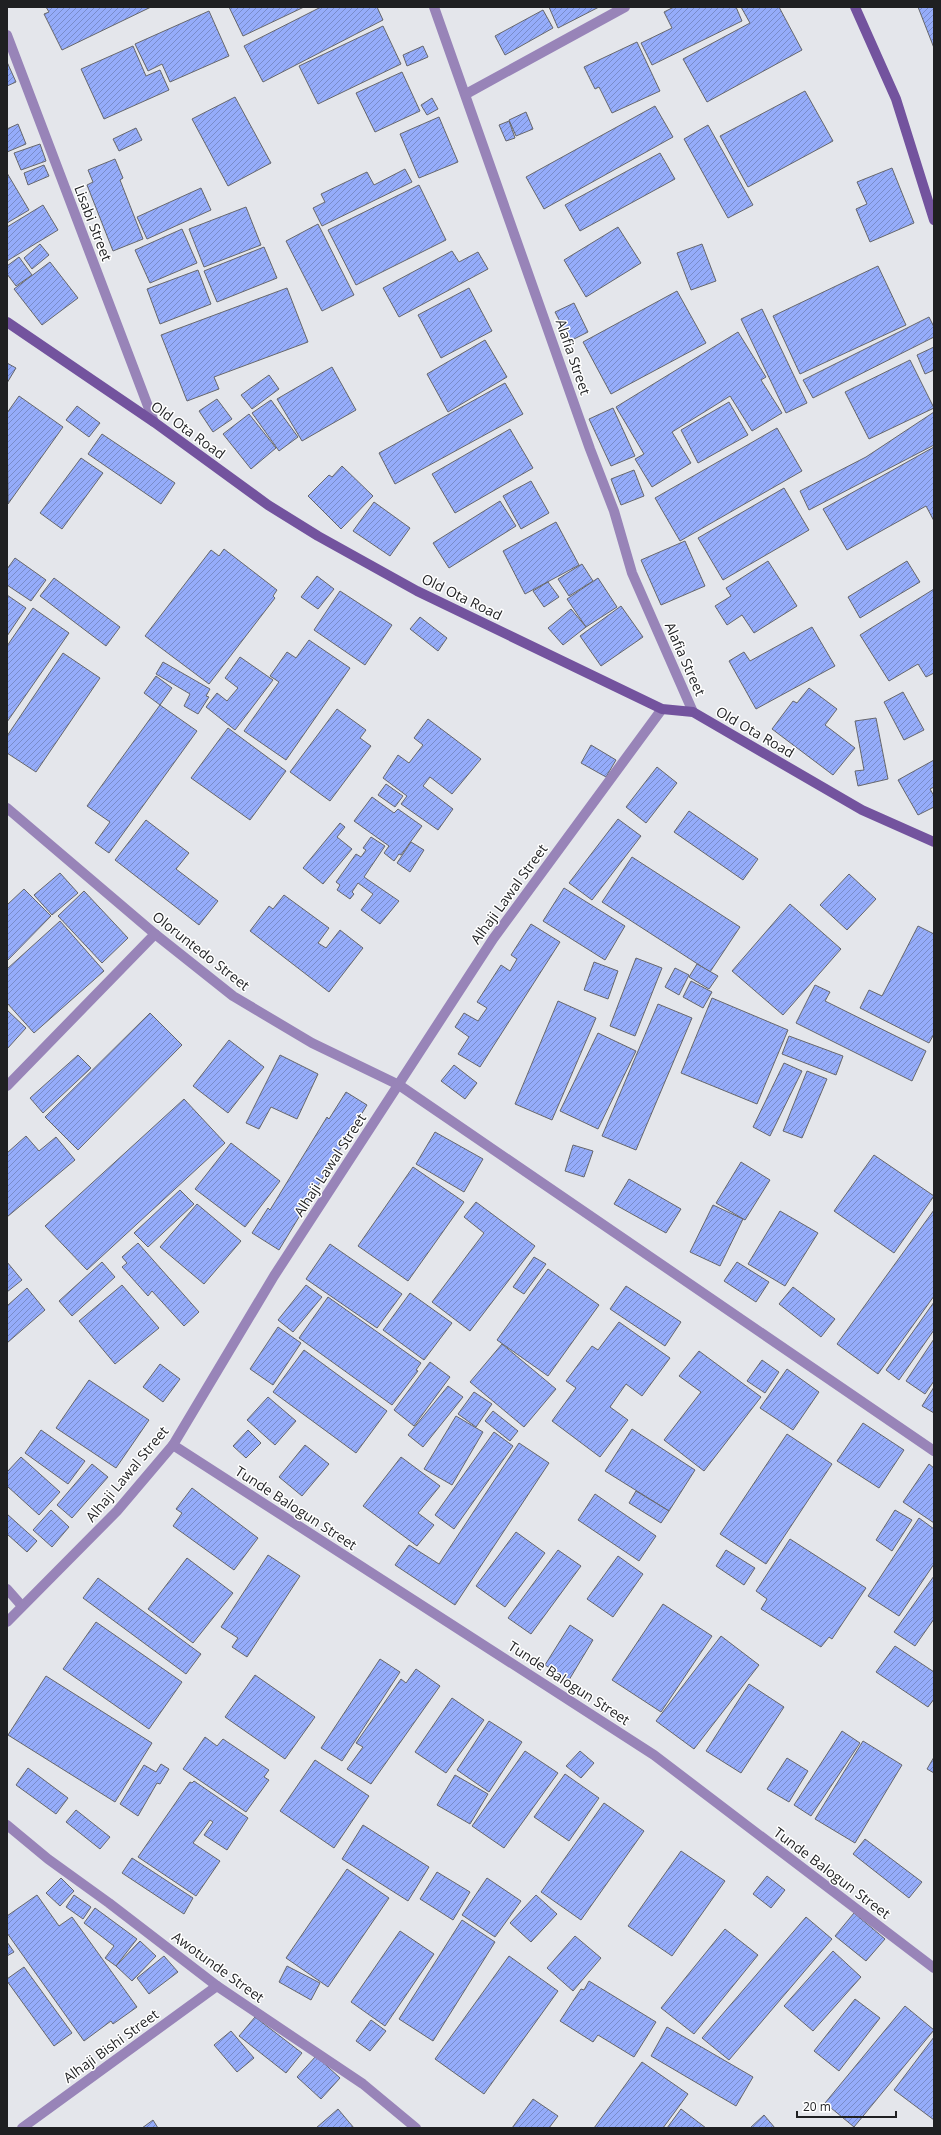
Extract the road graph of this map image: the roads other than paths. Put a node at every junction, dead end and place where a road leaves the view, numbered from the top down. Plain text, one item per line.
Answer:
1 (434, 7) edge
2 (625, 7) edge
3 (855, 7) edge
4 (7, 35) edge
5 (466, 94) junction
6 (934, 220) edge
7 (7, 322) edge
8 (154, 422) junction
9 (662, 709) junction
10 (693, 712) junction
11 (7, 808) edge
12 (934, 842) edge
13 (155, 934) junction
14 (399, 1085) junction
15 (7, 1086) edge
16 (173, 1445) junction
17 (934, 1451) edge
18 (7, 1589) edge
19 (22, 1606) junction
20 (7, 1622) edge
21 (7, 1825) edge
22 (934, 1968) edge
23 (217, 1986) junction
24 (22, 2128) edge
25 (416, 2128) edge

1 - 5 street, Alafia Street
2 - 5 street
3 - 6 street
4 - 8 street, Lisabi Street
5 - 10 street, Alafia Street
7 - 8 street, Old Ota Road
8 - 9 street, Old Ota Road
9 - 10 street, Old Ota Road
9 - 14 street, Alhaji Lawal Street
10 - 12 street, Old Ota Road
11 - 13 street, Oloruntedo Street
13 - 14 street, Oloruntedo Street
13 - 15 street
14 - 16 street, Alhaji Lawal Street
14 - 17 street, Oloruntedo Street
16 - 19 street, Alhaji Lawal Street
16 - 22 street, Tunde Balogun Street
18 - 19 street
19 - 20 street, Alhaji Lawal Street
21 - 23 street, Awotunde Street
23 - 24 street, Alhaji Bishi Street
23 - 25 street, Awotunde Street

